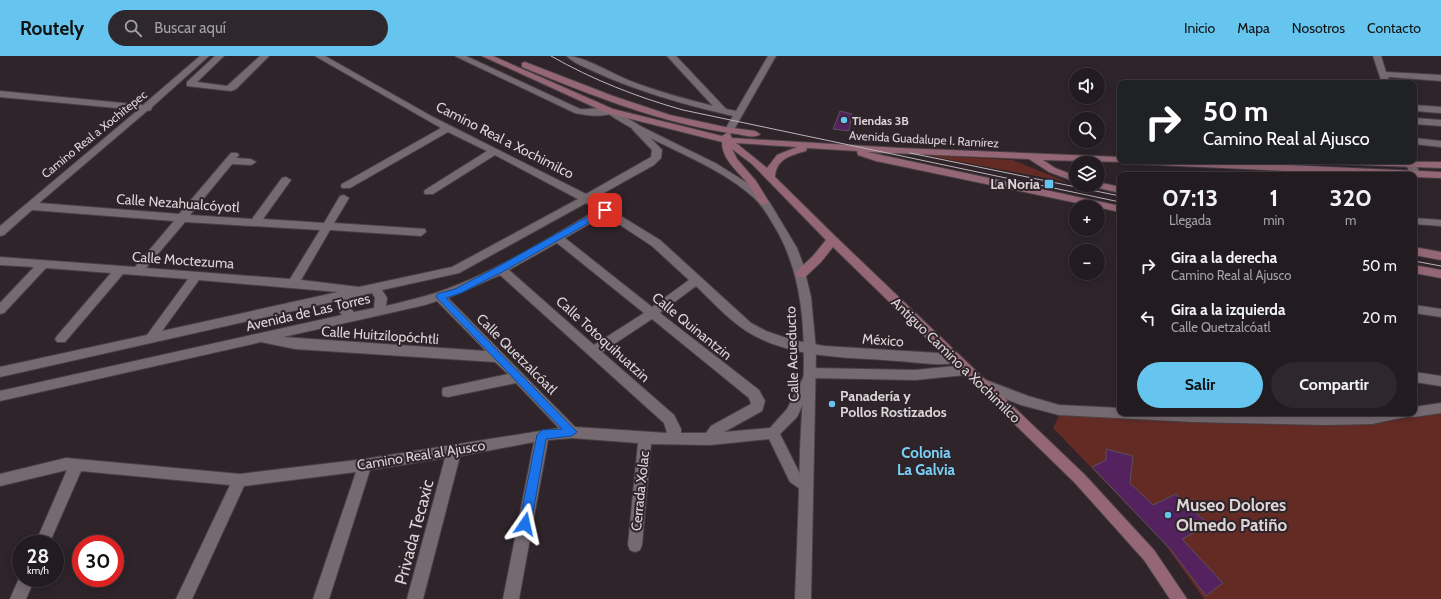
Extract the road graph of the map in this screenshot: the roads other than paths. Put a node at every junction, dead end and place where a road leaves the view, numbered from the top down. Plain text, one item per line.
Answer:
1 (205, 56) edge
2 (220, 56) edge
3 (265, 56) edge
4 (319, 56) edge
5 (459, 56) edge
6 (486, 56) edge
7 (503, 56) edge
8 (571, 56) edge
9 (671, 56) edge
10 (772, 56) edge
11 (1377, 56) edge
12 (1383, 74) junction
13 (1441, 78) edge
14 (1385, 80) edge
15 (0, 94) edge
16 (148, 108) junction
17 (1417, 108) edge
18 (1441, 110) edge
19 (610, 111) junction
20 (724, 112) junction
21 (739, 115) junction
22 (1417, 121) edge
23 (1441, 123) edge
24 (448, 128) junction
25 (637, 129) junction
26 (728, 136) junction
27 (1417, 141) edge
28 (1441, 144) edge
29 (816, 147) junction
30 (849, 148) junction
31 (1021, 149) junction
32 (494, 151) junction
33 (1117, 153) edge
34 (1031, 157) junction
35 (1069, 160) edge
36 (1117, 160) edge
37 (251, 162) dead end
38 (1105, 162) edge
39 (1417, 163) edge
40 (1194, 164) edge
41 (1441, 166) edge
42 (1350, 172) edge
43 (1417, 174) edge
44 (1441, 175) edge
45 (1069, 176) edge
46 (770, 177) junction
47 (286, 180) dead end
48 (346, 186) dead end
49 (1105, 187) edge
50 (1117, 189) edge
51 (429, 192) dead end
52 (344, 198) dead end
53 (586, 199) junction
54 (764, 202) junction
55 (29, 206) junction
56 (1117, 208) edge
57 (605, 210) junction
58 (182, 218) junction
59 (1417, 221) edge
60 (255, 222) junction
61 (1441, 223) edge
62 (326, 227) junction
63 (0, 232) edge
64 (421, 232) dead end
65 (557, 237) junction
66 (832, 240) junction
67 (1417, 252) edge
68 (1441, 256) edge
69 (0, 261) edge
70 (44, 264) junction
71 (500, 269) junction
72 (120, 270) junction
73 (1417, 270) edge
74 (137, 272) junction
75 (801, 274) junction
76 (1441, 274) edge
77 (196, 276) junction
78 (696, 280) junction
79 (293, 282) junction
80 (370, 290) junction
81 (345, 295) junction
82 (440, 297) junction
83 (1417, 309) edge
84 (0, 310) edge
85 (379, 311) junction
86 (652, 313) junction
87 (1441, 313) edge
88 (352, 317) junction
89 (259, 338) junction
90 (62, 339) dead end
91 (150, 339) junction
92 (810, 350) junction
93 (594, 351) junction
94 (499, 357) junction
95 (954, 358) junction
96 (965, 370) junction
97 (0, 372) edge
98 (811, 373) junction
99 (519, 377) junction
100 (1417, 377) edge
101 (1441, 381) edge
102 (978, 382) junction
103 (448, 392) dead end
104 (0, 396) edge
105 (1441, 408) edge
106 (1417, 412) edge
107 (1117, 413) edge
108 (1175, 416) edge
109 (1385, 416) edge
110 (572, 432) junction
111 (773, 433) junction
112 (542, 435) junction
113 (645, 438) junction
114 (674, 438) junction
115 (710, 439) junction
116 (454, 451) junction
117 (77, 464) junction
118 (365, 465) junction
119 (0, 480) edge
120 (240, 480) junction
121 (806, 487) junction
122 (46, 535) edge
123 (635, 545) dead end
124 (23, 587) edge
125 (18, 599) edge
126 (184, 599) edge
127 (321, 599) edge
128 (415, 599) edge
129 (511, 599) edge
130 (803, 599) edge
131 (1178, 599) edge

1 - 16 street, Camino Real a Xochitepec
2 - 3 street
4 - 24 street, Camino Real a Xochimilco
5 - 19 street
6 - 19 main road
7 - 26 main road
8 - 20 street
9 - 20 street
10 - 21 street
11 - 12 street
12 - 13 street
12 - 14 street
15 - 16 street
16 - 55 street, Camino Real a Xochitepec
17 - 18 street
19 - 25 street, Calle Acueducto
19 - 26 main road
20 - 21 street
21 - 26 street
22 - 23 street
24 - 32 street, Camino Real a Xochimilco
24 - 48 street
25 - 53 street, Avenida de Las Torres
25 - 54 street, Calle Acueducto
26 - 29 main road, Avenida Guadalupe I. Ramírez
26 - 31 main road, Avenida Guadalupe I. Ramírez
26 - 46 main road, Antiguo Camino a Xochimilco
26 - 54 main road
27 - 28 street
29 - 30 main road, Avenida Guadalupe I. Ramírez
29 - 46 main road
30 - 34 main road, Avenida Guadalupe I. Ramírez
30 - 56 main road
31 - 33 main road, Avenida Guadalupe I. Ramírez
31 - 34 main road
32 - 51 street
32 - 53 street, Camino Real a Xochimilco
34 - 35 main road, Avenida Guadalupe I. Ramírez
34 - 45 main road
36 - 38 main road, Avenida Guadalupe I. Ramírez
37 - 58 street
39 - 41 main road
40 - 42 main road
43 - 44 main road
46 - 66 main road, Antiguo Camino a Xochimilco
47 - 60 street
49 - 50 main road
52 - 62 street
53 - 57 street, Camino Real a Xochimilco
53 - 80 street, Avenida de Las Torres
54 - 75 street, Calle Acueducto
55 - 58 street, Calle Nezahualcóyotl
55 - 63 street, Camino Real a Xochitepec
57 - 65 street, Avenida de Las Torres
57 - 78 street, Camino Real a Xochimilco
58 - 60 street, Calle Nezahualcóyotl
58 - 74 street
59 - 61 street
60 - 62 street, Calle Nezahualcóyotl
62 - 64 street, Calle Nezahualcóyotl
62 - 79 street
65 - 71 street, Avenida de Las Torres
65 - 86 street, Calle Quinantzin
66 - 75 main road
66 - 95 main road, Antiguo Camino a Xochimilco
67 - 68 main road
69 - 70 street, Calle Moctezuma
70 - 72 street, Calle Moctezuma
70 - 84 street
71 - 82 street, Avenida de Las Torres
71 - 93 street, Calle Totoquihuatzin
72 - 74 street, Calle Moctezuma
72 - 90 street
73 - 76 main road
74 - 77 street, Calle Moctezuma
75 - 92 street, Calle Acueducto
77 - 79 street, Calle Moctezuma
77 - 91 street
78 - 86 street
78 - 92 street, Camino Real a Xochimilco
79 - 80 street, Calle Moctezuma
80 - 81 street, Avenida de Las Torres
80 - 85 street
81 - 88 street
81 - 91 street, Avenida de Las Torres
82 - 85 street, Avenida de Las Torres
82 - 94 street, Calle Quetzalcóatl
83 - 87 street
85 - 88 street, Avenida de Las Torres
86 - 93 street
86 - 115 street, Calle Quinantzin
88 - 89 street, Avenida de Las Torres
89 - 94 street, Calle Huitzilopóchtli
89 - 104 street, Avenida de Las Torres
91 - 97 street, Avenida de Las Torres
92 - 95 street, México
92 - 98 street, Calle Acueducto
93 - 114 street, Calle Totoquihuatzin
94 - 99 street, Calle Quetzalcóatl
95 - 96 main road, Antiguo Camino a Xochimilco
96 - 98 street
96 - 102 main road, Antiguo Camino a Xochimilco
98 - 111 street
98 - 121 street, Calle Acueducto
99 - 103 street
99 - 110 street, Calle Quetzalcóatl
100 - 101 street
102 - 107 street
102 - 131 main road, Antiguo Camino a Xochimilco
105 - 106 street
108 - 109 street
110 - 112 street, Camino Real al Ajusco
110 - 113 street, Camino Real al Ajusco
111 - 115 street, Camino Real al Ajusco
111 - 121 street
112 - 116 street, Camino Real al Ajusco
112 - 129 street
113 - 114 street, Camino Real al Ajusco
113 - 123 street, Cerrada Xolac
114 - 115 street, Camino Real al Ajusco
116 - 118 street, Camino Real al Ajusco
116 - 128 street, Privada Tecaxic
117 - 119 street, Camino Real al Ajusco
117 - 120 street, Camino Real al Ajusco
117 - 122 street
118 - 120 street, Camino Real al Ajusco
118 - 127 street
120 - 126 street
121 - 130 street, Calle Acueducto
124 - 125 street

